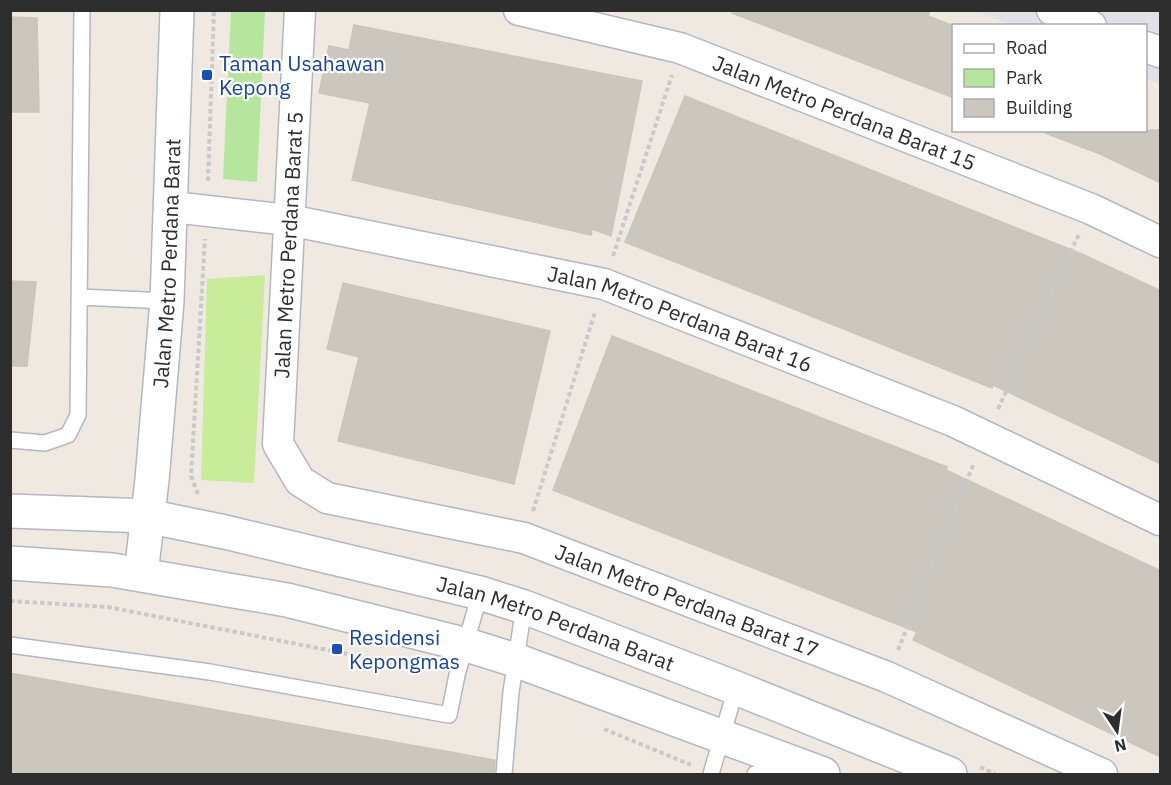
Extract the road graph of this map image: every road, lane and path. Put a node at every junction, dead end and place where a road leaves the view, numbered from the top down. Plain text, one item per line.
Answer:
1 (82, 10) edge
2 (177, 10) edge
3 (214, 10) edge
4 (300, 10) edge
5 (519, 10) edge
6 (1052, 10) edge
7 (1086, 24) edge
8 (208, 169) dead end
9 (172, 207) junction
10 (289, 220) junction
11 (1161, 242) edge
12 (79, 297) junction
13 (167, 301) junction
14 (10, 440) edge
15 (278, 444) joint
16 (10, 511) edge
17 (147, 516) junction
18 (1161, 520) edge
19 (10, 563) edge
20 (141, 574) junction
21 (480, 593) junction
22 (10, 601) edge
23 (524, 607) junction
24 (10, 645) edge
25 (467, 645) junction
26 (515, 660) junction
27 (412, 666) dead end
28 (736, 688) junction
29 (597, 727) dead end
30 (721, 736) junction
31 (662, 753) dead end
32 (504, 774) edge
33 (711, 774) edge
34 (755, 774) edge
35 (802, 774) edge
36 (823, 774) edge
37 (950, 774) edge
38 (1102, 774) edge

1 - 12 lane
2 - 9 street, Jalan Metro Perdana Barat
3 - 8 path
4 - 10 street, Jalan Metro Perdana Barat 5
5 - 11 street, Jalan Metro Perdana Barat 15
6 - 7 street
9 - 10 street, Jalan Metro Perdana Barat 16
9 - 13 street, Jalan Metro Perdana Barat
10 - 15 street, Jalan Metro Perdana Barat 5
10 - 18 street, Jalan Metro Perdana Barat 16
12 - 13 lane
12 - 14 lane
13 - 17 street, Jalan Metro Perdana Barat
15 - 38 street, Jalan Metro Perdana Barat 17
16 - 17 street
17 - 20 street, Jalan Metro Perdana Barat
17 - 21 street, Jalan Metro Perdana Barat
19 - 20 street
20 - 25 street
21 - 23 street, Jalan Metro Perdana Barat
21 - 25 lane
22 - 27 path
23 - 26 lane
23 - 28 street, Jalan Metro Perdana Barat
24 - 25 lane
25 - 26 street
26 - 30 street
26 - 32 lane
28 - 30 lane
28 - 37 street, Jalan Metro Perdana Barat
29 - 31 path
30 - 33 lane
30 - 36 street
34 - 35 lane

